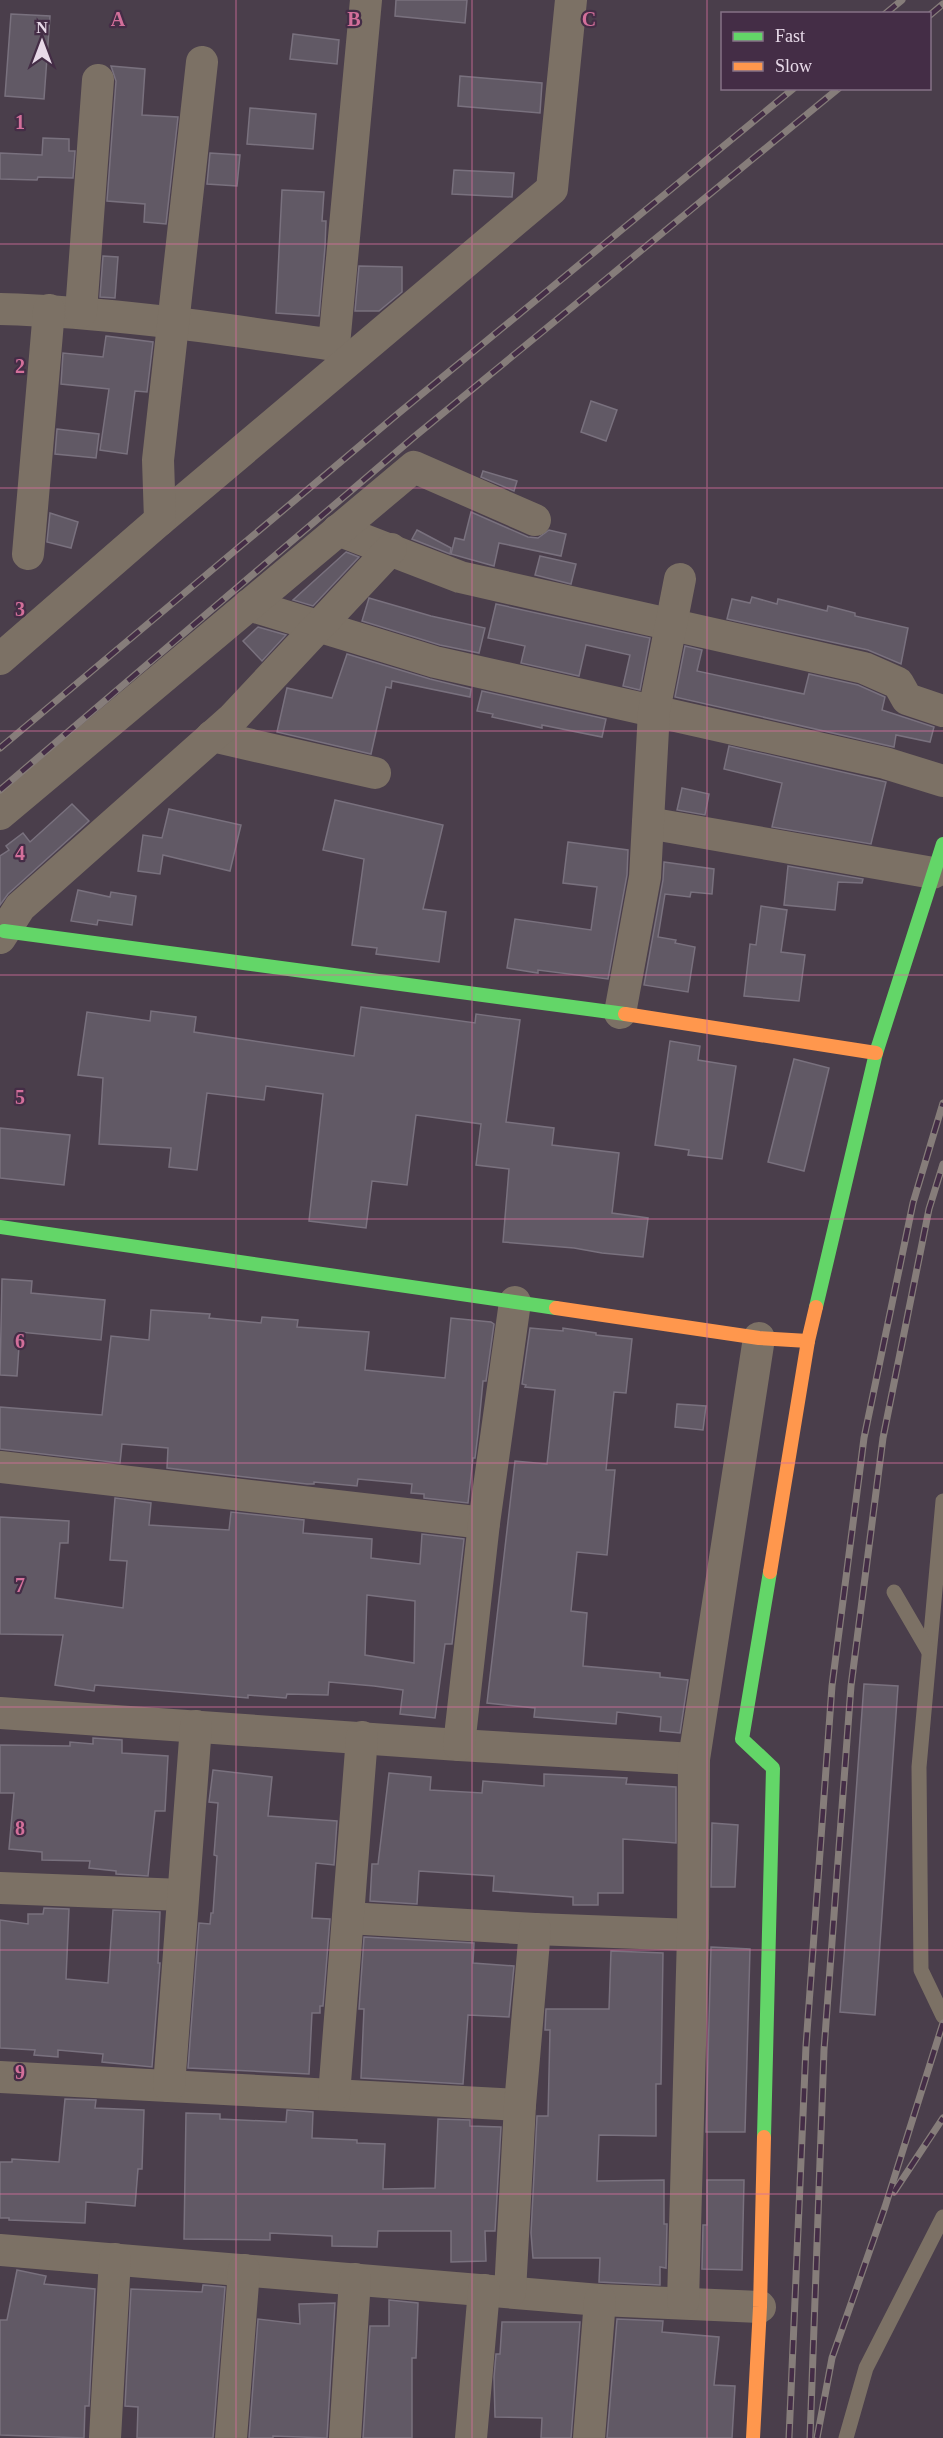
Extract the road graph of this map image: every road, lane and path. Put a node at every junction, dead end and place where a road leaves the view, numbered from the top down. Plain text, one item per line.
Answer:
1 (366, 0) edge
2 (571, 0) edge
3 (202, 62) dead end
4 (98, 80) dead end
5 (0, 309) edge
6 (49, 310) junction
7 (81, 312) junction
8 (175, 322) junction
9 (160, 520) junction
10 (535, 520) dead end
11 (338, 530) junction
12 (391, 549) junction
13 (28, 554) dead end
14 (680, 579) dead end
15 (249, 605) junction
16 (671, 624) junction
17 (318, 626) junction
18 (0, 659) edge
19 (654, 711) junction
20 (943, 711) edge
21 (212, 736) junction
22 (375, 773) dead end
23 (943, 781) edge
24 (0, 814) edge
25 (648, 823) junction
26 (938, 858) edge
27 (2, 934) edge
28 (620, 1013) junction
29 (876, 1053) junction
30 (0, 1227) edge
31 (515, 1302) junction
32 (759, 1338) junction
33 (808, 1341) junction
34 (0, 1467) edge
35 (943, 1501) edge
36 (484, 1523) junction
37 (894, 1592) dead end
38 (929, 1652) junction
39 (0, 1713) edge
40 (196, 1726) junction
41 (362, 1737) junction
42 (459, 1745) junction
43 (694, 1759) junction
44 (0, 1888) edge
45 (183, 1895) junction
46 (348, 1918) junction
47 (535, 1929) junction
48 (693, 1935) junction
49 (943, 2016) edge
50 (0, 2077) edge
51 (169, 2086) junction
52 (334, 2095) junction
53 (520, 2105) junction
54 (943, 2217) edge
55 (0, 2250) edge
56 (115, 2259) junction
57 (244, 2270) junction
58 (355, 2279) junction
59 (497, 2291) junction
60 (600, 2300) junction
61 (683, 2302) junction
62 (760, 2307) junction
63 (105, 2438) edge
64 (231, 2438) edge
65 (345, 2438) edge
66 (471, 2438) edge
67 (589, 2438) edge
68 (753, 2438) edge
69 (846, 2438) edge

1 - 8 street
2 - 9 street
3 - 8 street
4 - 7 street
5 - 6 street
6 - 7 street
6 - 13 street
7 - 8 street
8 - 9 street
9 - 18 street
10 - 11 street
11 - 12 street
11 - 15 street
12 - 16 street
12 - 17 street
14 - 16 street
15 - 17 street
15 - 24 street
16 - 19 street
16 - 20 street
17 - 19 street
17 - 21 street
19 - 23 street
19 - 25 street
21 - 22 street
21 - 27 street
25 - 26 street
25 - 28 street
26 - 29 street
27 - 28 street
28 - 29 street
29 - 33 street
30 - 31 street
31 - 32 street
31 - 36 street
32 - 33 street
32 - 43 street
33 - 62 street
34 - 36 street
35 - 38 lane
36 - 42 street
37 - 38 lane
38 - 49 lane
39 - 40 street
40 - 41 street
40 - 45 street
41 - 42 street
41 - 46 street
42 - 43 street
43 - 48 street
44 - 45 street
45 - 51 street
46 - 47 street
46 - 52 street
47 - 48 street
47 - 53 street
48 - 61 street
50 - 51 street
51 - 52 street
52 - 53 street
53 - 59 street
54 - 69 lane
55 - 56 street
56 - 57 street
56 - 63 street
57 - 58 street
57 - 64 street
58 - 59 street
58 - 65 street
59 - 60 street
59 - 66 street
60 - 61 street
60 - 67 street
61 - 62 street
62 - 68 street

